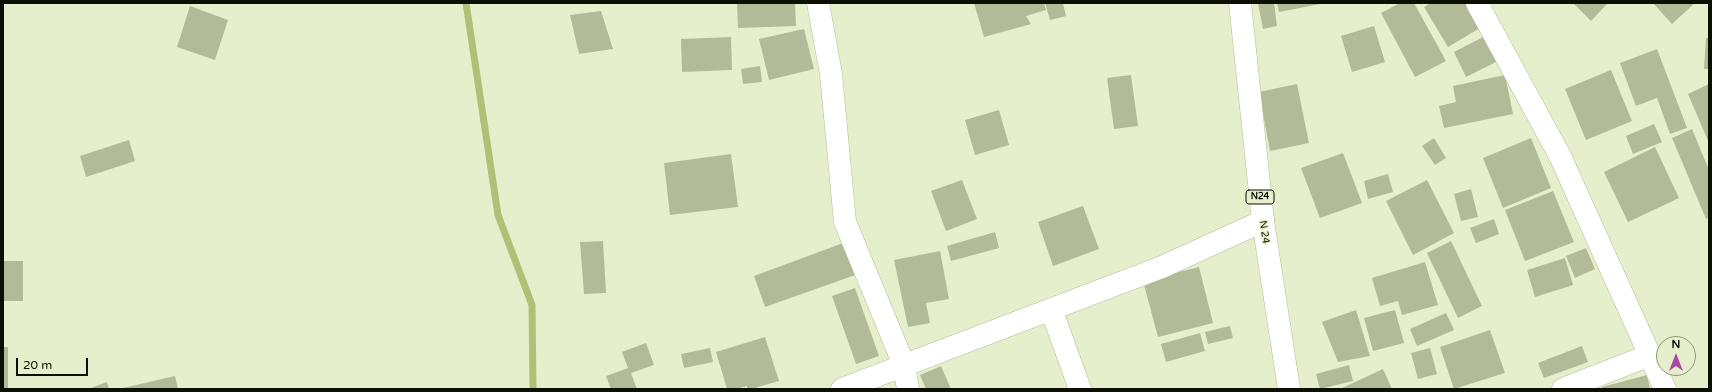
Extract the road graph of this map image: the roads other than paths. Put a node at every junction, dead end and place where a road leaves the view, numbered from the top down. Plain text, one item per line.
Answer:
1 (818, 3) edge
2 (1240, 3) edge
3 (1477, 3) edge
4 (1262, 221) junction
5 (1051, 309) junction
6 (1650, 355) junction
7 (904, 365) junction
8 (842, 389) edge
9 (908, 389) edge
10 (1080, 389) edge
11 (1289, 389) edge
12 (1563, 389) edge
13 (1666, 389) edge

1 - 7 street
2 - 4 street, N 24 / N24
3 - 6 street
4 - 5 street
4 - 11 street, N 24 / N24
5 - 7 street
5 - 10 street
6 - 12 street
6 - 13 street
7 - 8 street
7 - 9 street

